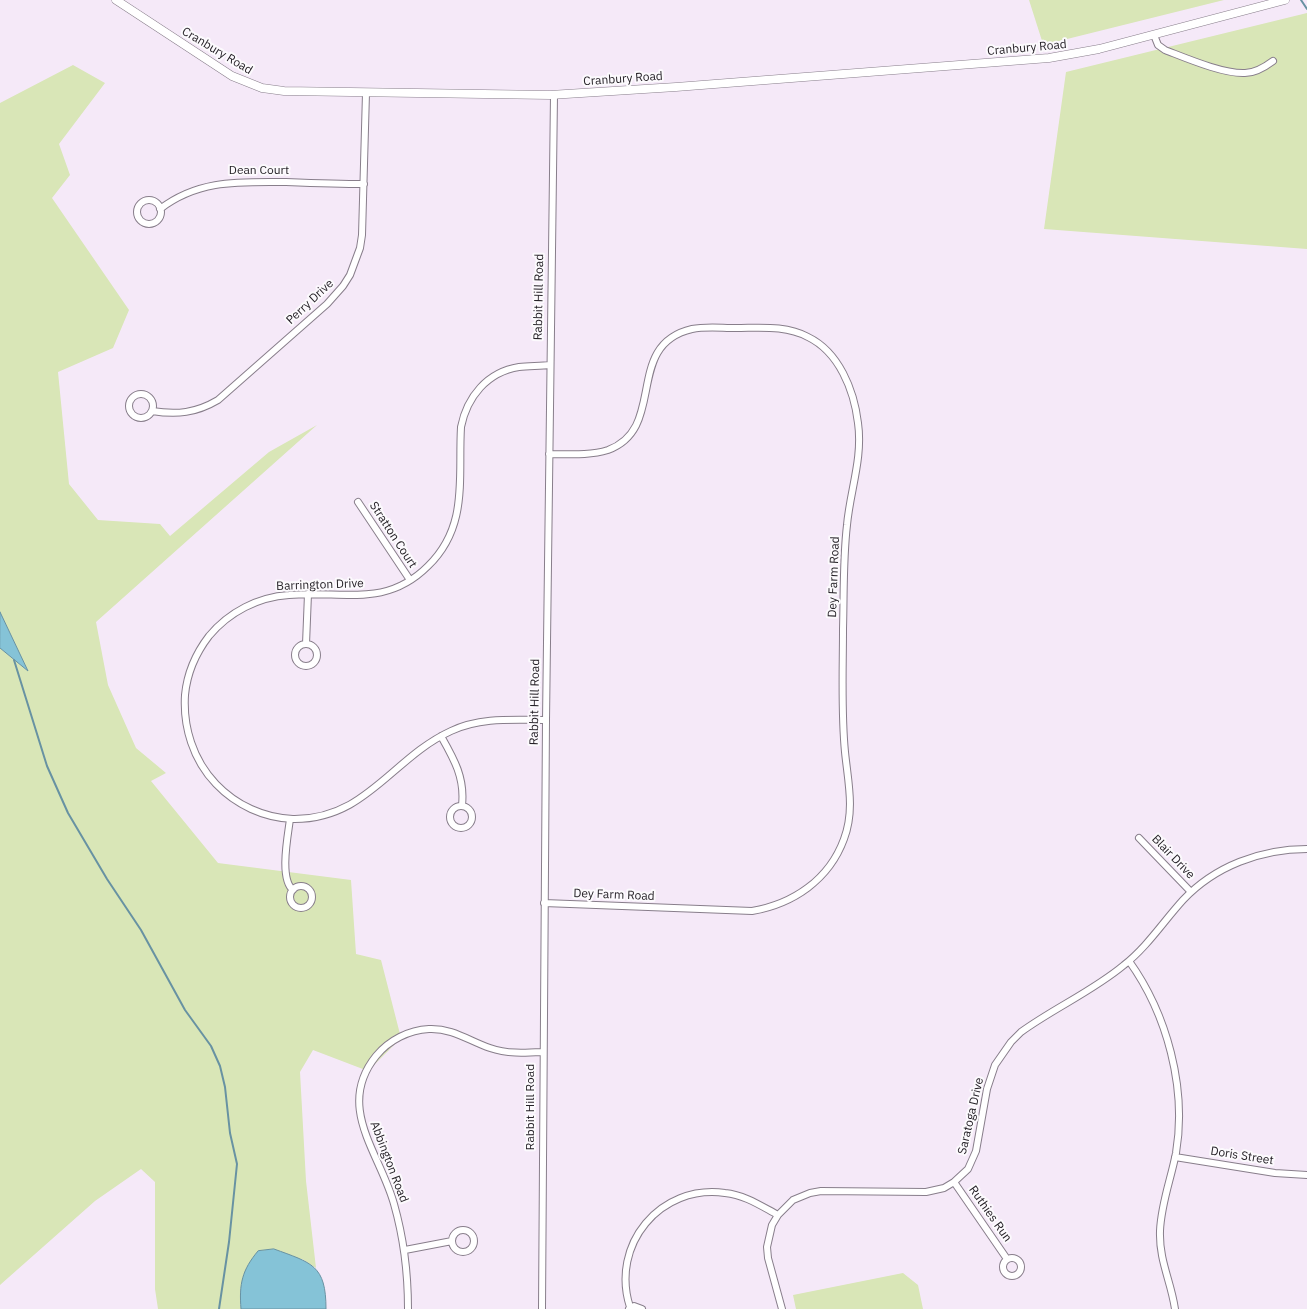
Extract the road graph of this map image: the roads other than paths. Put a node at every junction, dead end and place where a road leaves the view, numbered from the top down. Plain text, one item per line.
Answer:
1 (116, 0) edge
2 (1285, 0) edge
3 (1154, 35) junction
4 (1273, 60) dead end
5 (366, 93) junction
6 (554, 95) junction
7 (364, 184) junction
8 (160, 208) dead end
9 (550, 365) junction
10 (152, 411) dead end
11 (549, 454) junction
12 (358, 502) dead end
13 (410, 580) junction
14 (308, 594) junction
15 (306, 644) dead end
16 (546, 720) junction
17 (441, 736) junction
18 (462, 805) dead end
19 (290, 819) junction
20 (1139, 838) dead end
21 (1307, 849) edge
22 (293, 890) dead end
23 (1192, 892) junction
24 (544, 903) junction
25 (1129, 961) junction
26 (542, 1052) junction
27 (1175, 1157) junction
28 (1307, 1175) edge
29 (954, 1182) junction
30 (778, 1215) junction
31 (452, 1242) dead end
32 (405, 1250) junction
33 (1007, 1259) dead end
34 (629, 1308) edge
35 (408, 1309) edge
36 (542, 1309) edge
37 (642, 1309) edge
38 (782, 1309) edge
39 (1175, 1309) edge

1 - 5 street, Cranbury Road
2 - 3 street, Cranbury Road
3 - 4 street
3 - 6 street, Cranbury Road
5 - 6 street, Cranbury Road
5 - 7 street, Perry Drive
6 - 9 street, Rabbit Hill Road
7 - 8 street, Dean Court
7 - 10 street, Perry Drive
9 - 11 street, Rabbit Hill Road
9 - 13 street, Barrington Drive
11 - 16 street, Rabbit Hill Road
11 - 24 street, Dey Farm Road
12 - 13 street, Stratton Court
13 - 14 street, Barrington Drive
14 - 15 street
14 - 19 street, Barrington Drive
16 - 17 street, Barrington Drive
16 - 24 street, Rabbit Hill Road
17 - 18 street
17 - 19 street, Barrington Drive
19 - 22 street
20 - 23 street, Blair Drive
21 - 23 street, Saratoga Drive
23 - 25 street, Saratoga Drive
24 - 26 street, Rabbit Hill Road
25 - 27 street
25 - 29 street, Saratoga Drive
26 - 32 street, Abbington Road
26 - 36 street, Rabbit Hill Road
27 - 28 street, Doris Street
27 - 39 street
29 - 30 street, Saratoga Drive
29 - 33 street, Ruthies Run
30 - 34 street
30 - 38 street, Saratoga Drive
31 - 32 street
32 - 35 street, Abbington Road
34 - 37 street

